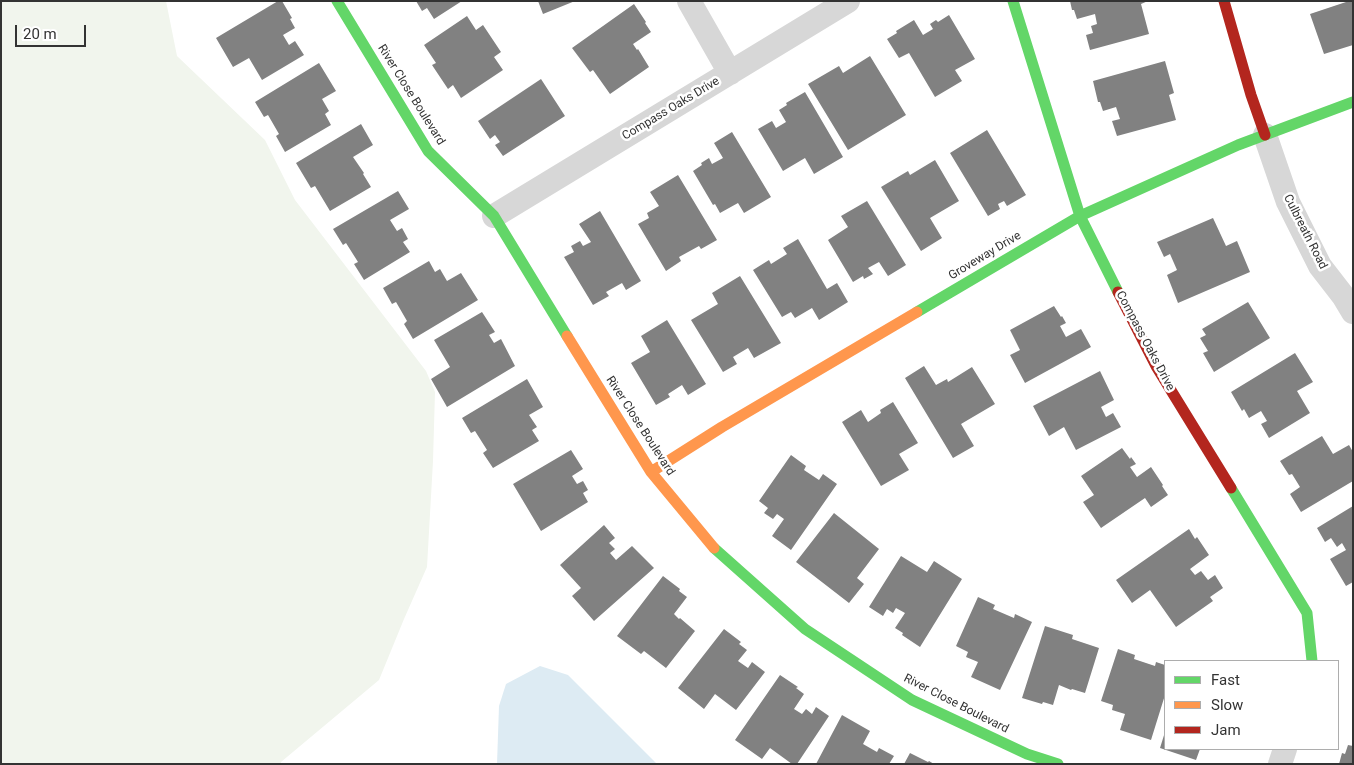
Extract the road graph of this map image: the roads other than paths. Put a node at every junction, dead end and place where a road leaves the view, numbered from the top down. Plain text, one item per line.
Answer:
1 (337, 1) edge
2 (689, 1) edge
3 (848, 1) edge
4 (1013, 1) edge
5 (1224, 1) edge
6 (730, 73) junction
7 (1353, 102) edge
8 (1265, 135) junction
9 (494, 216) junction
10 (1080, 216) junction
11 (1348, 304) edge
12 (651, 472) junction
13 (1312, 660) edge
14 (1285, 750) edge
15 (1058, 764) edge
16 (1280, 764) edge

1 - 9 street, River Close Boulevard
2 - 6 street
3 - 6 street, Compass Oaks Drive
4 - 10 street, Compass Oaks Drive
5 - 8 street, Culbreath Road
6 - 9 street, Compass Oaks Drive
7 - 8 street, Groveway Drive
8 - 10 street, Groveway Drive
8 - 11 street, Culbreath Road
9 - 12 street, River Close Boulevard
10 - 12 street, Groveway Drive
10 - 13 street, Compass Oaks Drive
12 - 15 street, River Close Boulevard
14 - 16 street

